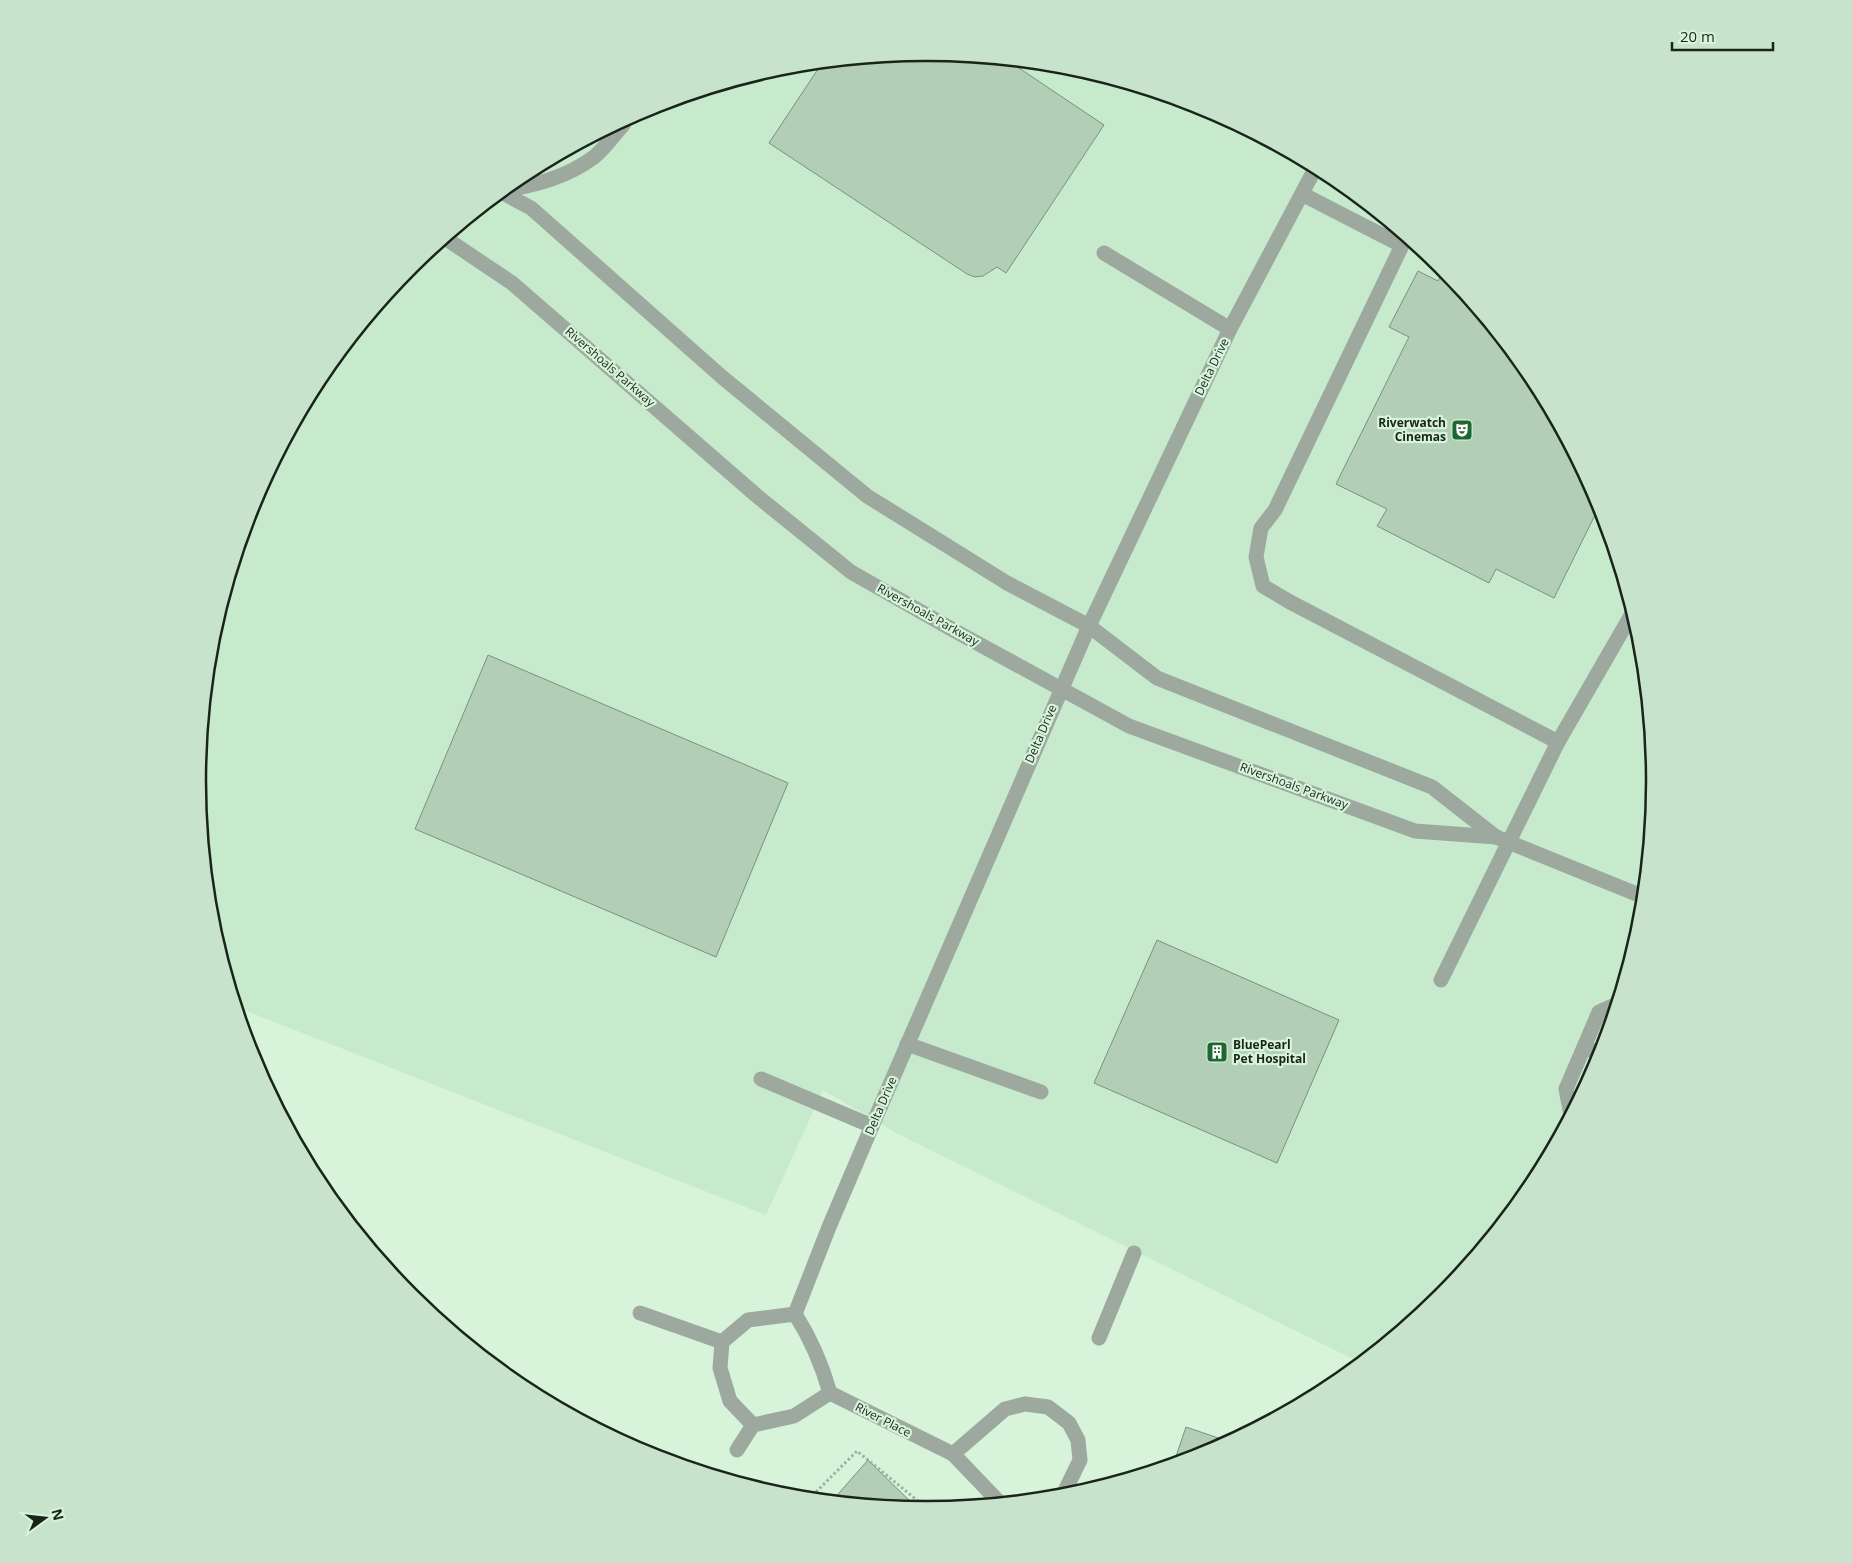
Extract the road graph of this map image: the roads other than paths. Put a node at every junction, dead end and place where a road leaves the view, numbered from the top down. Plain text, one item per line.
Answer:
1 (615, 132) edge
2 (1312, 175) edge
3 (519, 188) edge
4 (1302, 194) junction
5 (509, 195) edge
6 (1401, 240) edge
7 (450, 241) edge
8 (1403, 241) edge
9 (1104, 253) dead end
10 (1230, 329) junction
11 (1628, 621) edge
12 (1089, 626) junction
13 (1061, 687) junction
14 (1558, 742) junction
15 (1503, 840) junction
16 (1637, 894) edge
17 (1441, 980) dead end
18 (1610, 1007) edge
19 (907, 1044) junction
20 (1584, 1047) junction
21 (1593, 1051) edge
22 (761, 1079) dead end
23 (1041, 1092) dead end
24 (1569, 1105) edge
25 (872, 1126) junction
26 (1134, 1252) dead end
27 (640, 1313) dead end
28 (795, 1314) junction
29 (1099, 1338) dead end
30 (722, 1342) junction
31 (830, 1393) junction
32 (753, 1425) junction
33 (737, 1450) dead end
34 (953, 1454) junction
35 (1066, 1488) edge
36 (995, 1498) edge

1 - 3 street
2 - 4 street, Delta Drive
4 - 6 street
4 - 10 street, Delta Drive
5 - 12 street, Rivershoals Parkway
7 - 13 street, Rivershoals Parkway
8 - 14 street
9 - 10 street
10 - 12 street, Delta Drive
11 - 14 street
12 - 13 street, Delta Drive
12 - 15 street, Rivershoals Parkway
13 - 15 street, Rivershoals Parkway
13 - 19 street, Delta Drive
14 - 15 street
15 - 16 street, Rivershoals Parkway
15 - 17 street
18 - 20 street
19 - 23 street
19 - 25 street, Delta Drive
20 - 21 street
20 - 24 street
22 - 25 street
25 - 28 street, Delta Drive
26 - 29 street
27 - 30 street
28 - 30 street
28 - 31 street
30 - 32 street
31 - 32 street
31 - 34 street, River Place
32 - 33 street
34 - 35 street
34 - 36 street, River Place

